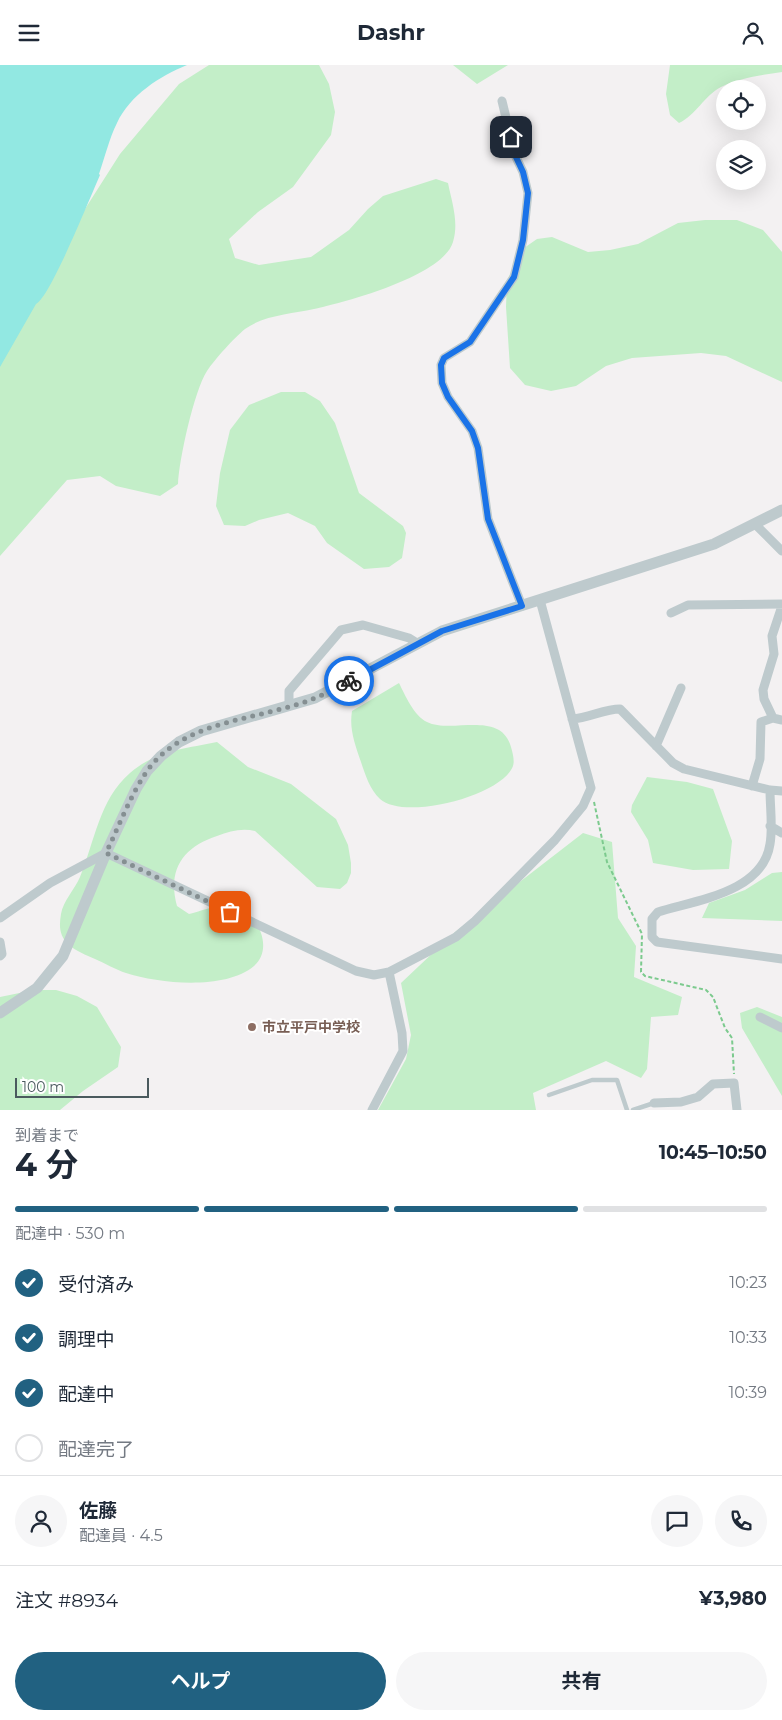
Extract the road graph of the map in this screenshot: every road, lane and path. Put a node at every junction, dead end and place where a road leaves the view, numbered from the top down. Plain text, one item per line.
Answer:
1 (502, 101) dead end
2 (782, 510) edge
3 (755, 524) junction
4 (782, 551) edge
5 (540, 601) junction
6 (782, 605) edge
7 (522, 606) junction
8 (671, 613) dead end
9 (417, 643) junction
10 (681, 688) dead end
11 (288, 706) junction
12 (572, 719) junction
13 (777, 719) edge
14 (656, 746) junction
15 (752, 786) junction
16 (591, 788) junction
17 (770, 790) junction
18 (782, 791) edge
19 (770, 826) junction
20 (782, 833) edge
21 (106, 853) junction
22 (0, 918) edge
23 (0, 942) edge
24 (0, 956) edge
25 (782, 959) edge
26 (389, 973) junction
27 (0, 1013) edge
28 (760, 1017) dead end
29 (782, 1028) edge
30 (734, 1083) junction
31 (549, 1095) dead end
32 (654, 1103) joint
33 (372, 1110) edge
34 (627, 1110) edge
35 (633, 1110) edge
36 (737, 1110) edge

1 - 7 street
2 - 3 street
3 - 4 street
3 - 5 street
5 - 7 street
5 - 12 street
6 - 8 street
6 - 13 street
7 - 9 street
9 - 11 street
9 - 11 street
10 - 14 street
11 - 21 street
12 - 14 street
12 - 16 street
13 - 15 street
14 - 15 street
15 - 17 street
16 - 26 street
16 - 30 path
17 - 18 street
17 - 19 street
19 - 20 street
19 - 25 street
21 - 22 street
21 - 26 street
21 - 27 street
23 - 24 street
26 - 33 street
28 - 29 street
30 - 32 street
30 - 36 street
31 - 34 lane
32 - 35 lane

